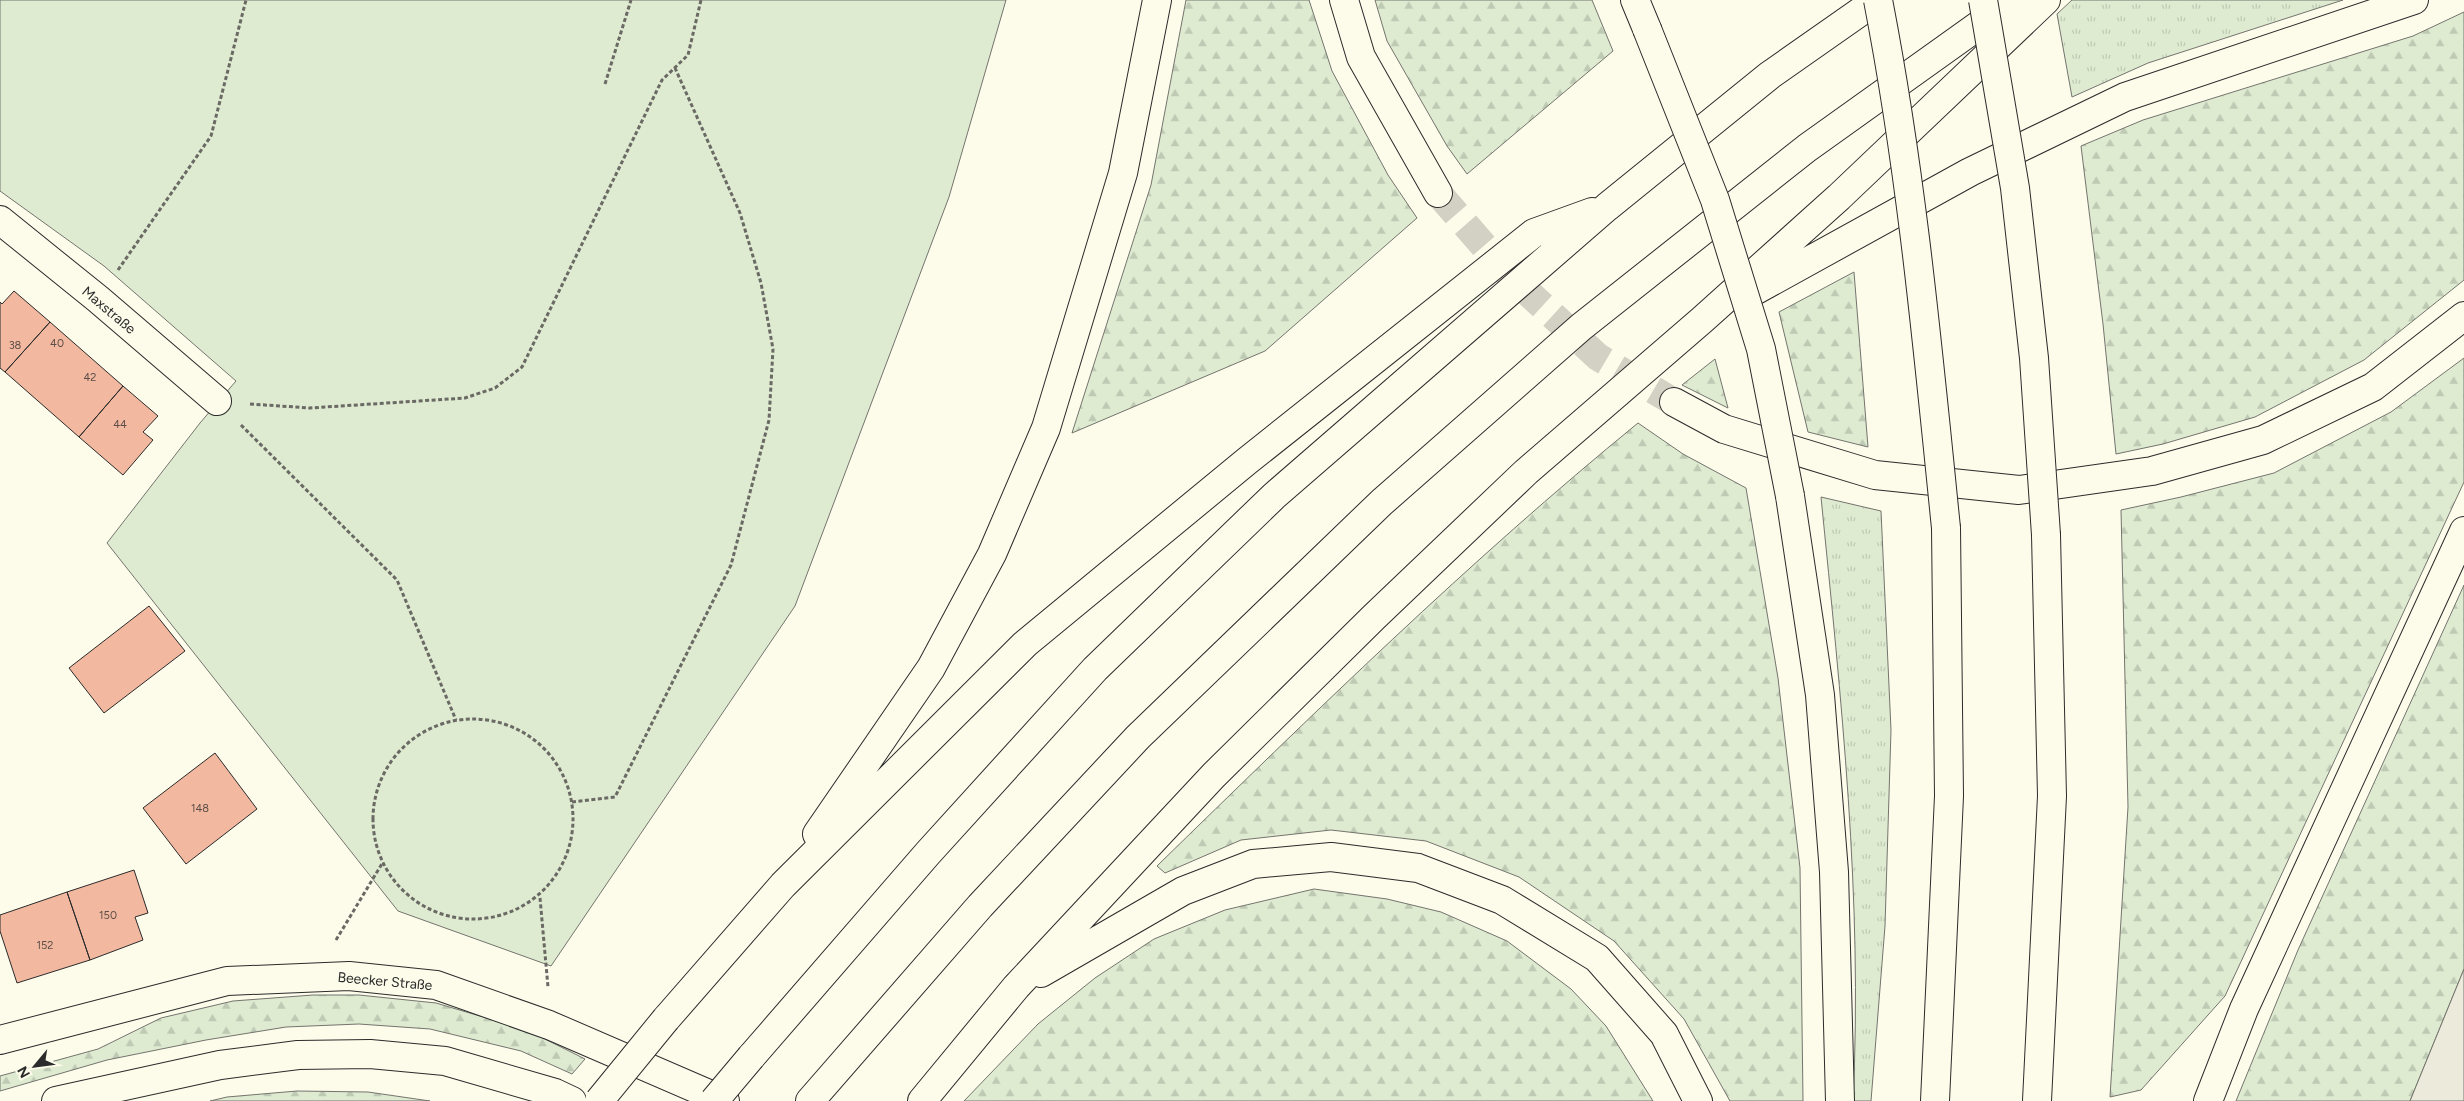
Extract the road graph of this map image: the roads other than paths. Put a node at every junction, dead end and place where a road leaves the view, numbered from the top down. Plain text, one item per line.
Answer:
1 (1157, 0) edge
2 (1344, 0) edge
3 (1635, 0) edge
4 (1878, 0) edge
5 (1983, 0) edge
6 (2014, 0) edge
7 (2046, 0) edge
8 (2414, 0) edge
9 (1438, 193) tunnel mouth
10 (1607, 207) junction
11 (0, 220) edge
12 (2464, 316) edge
13 (1702, 320) junction
14 (217, 401) road end
15 (1674, 402) tunnel mouth
16 (2464, 532) edge
17 (783, 885) junction
18 (1016, 987) junction
19 (0, 1040) edge
20 (815, 1095) edge
21 (56, 1101) edge
22 (572, 1101) edge
23 (599, 1101) edge
24 (714, 1101) edge
25 (725, 1101) edge
26 (922, 1101) edge
27 (1698, 1101) edge
28 (1840, 1101) edge
29 (1935, 1101) edge
30 (2038, 1101) edge
31 (2208, 1101) edge

1 - 17 main road
2 - 9 main road
3 - 28 main road, bridge
4 - 10 main road
4 - 29 main road, bridge
5 - 30 main road, bridge
6 - 20 main road
7 - 13 main road
8 - 13 main road
10 - 17 main road
10 - 24 main road, bridge
11 - 14 main road, Maxstraße
12 - 15 main road
13 - 18 main road
16 - 31 main road
17 - 23 main road, bridge
18 - 26 main road
18 - 27 main road
19 - 25 main road, Beecker Straße
21 - 22 main road

